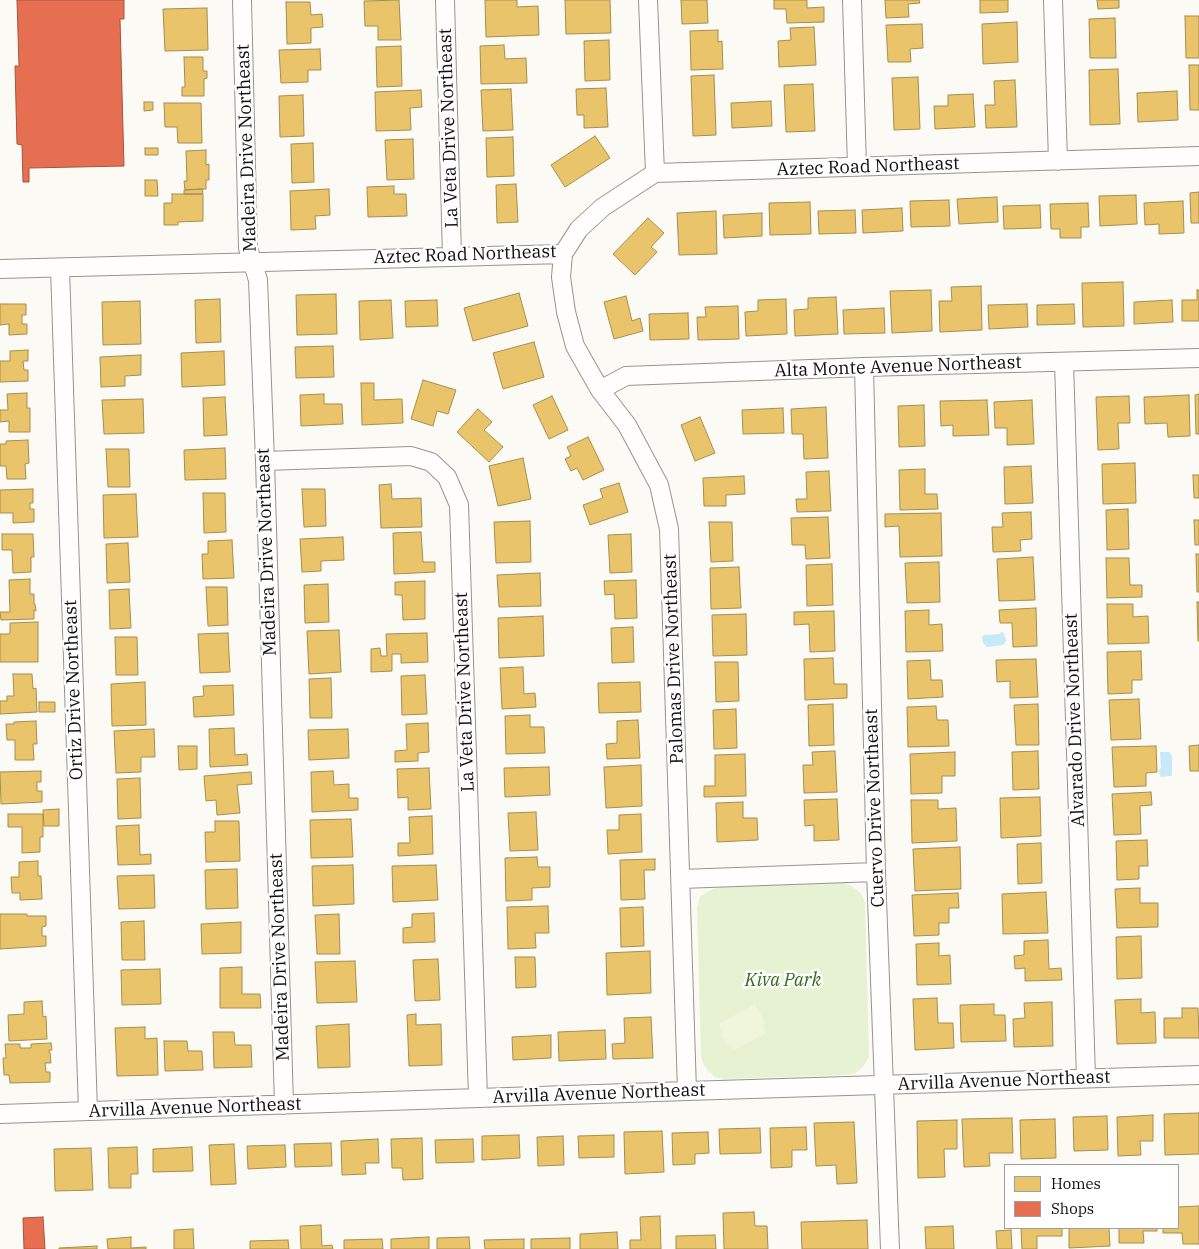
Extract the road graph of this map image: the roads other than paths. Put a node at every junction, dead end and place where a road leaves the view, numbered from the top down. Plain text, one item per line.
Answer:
1 (242, 0) edge
2 (444, 0) edge
3 (648, 0) edge
4 (852, 0) edge
5 (1053, 0) edge
6 (1199, 156) edge
7 (1058, 161) junction
8 (857, 167) junction
9 (655, 173) junction
10 (564, 254) junction
11 (452, 256) junction
12 (253, 262) junction
13 (60, 268) junction
14 (0, 270) edge
15 (1199, 358) edge
16 (1064, 362) junction
17 (864, 367) junction
18 (600, 390) junction
19 (265, 461) junction
20 (876, 872) junction
21 (681, 879) junction
22 (1199, 1075) edge
23 (1086, 1078) junction
24 (884, 1084) junction
25 (688, 1091) junction
26 (478, 1098) junction
27 (284, 1105) junction
28 (88, 1111) junction
29 (0, 1114) edge
30 (890, 1249) edge

1 - 12 street, Madeira Drive Northeast
2 - 11 street, La Veta Drive Northeast
3 - 9 street
4 - 8 street
5 - 7 street
6 - 7 street, Aztec Road Northeast
7 - 8 street, Aztec Road Northeast
8 - 9 street, Aztec Road Northeast
9 - 10 street, Aztec Road Northeast
10 - 11 street, Aztec Road Northeast
10 - 18 street, Palomas Drive Northeast
11 - 12 street, Aztec Road Northeast
12 - 13 street, Aztec Road Northeast
12 - 19 street, Madeira Drive Northeast
13 - 14 street, Aztec Road Northeast
13 - 28 street, Ortiz Drive Northeast
15 - 16 street, Alta Monte Avenue Northeast
16 - 17 street, Alta Monte Avenue Northeast
16 - 23 street, Alvarado Drive Northeast
17 - 18 street, Alta Monte Avenue Northeast
17 - 20 street, Cuervo Drive Northeast
18 - 21 street, Palomas Drive Northeast
19 - 26 street, La Veta Drive Northeast
19 - 27 street, Madeira Drive Northeast
20 - 21 street
20 - 24 street, Cuervo Drive Northeast
21 - 25 street, Palomas Drive Northeast
22 - 23 street, Arvilla Avenue Northeast
23 - 24 street, Arvilla Avenue Northeast
24 - 25 street, Arvilla Avenue Northeast
24 - 30 street, Cuervo Drive Northeast
25 - 26 street, Arvilla Avenue Northeast
26 - 27 street, Arvilla Avenue Northeast
27 - 28 street, Arvilla Avenue Northeast
28 - 29 street, Arvilla Avenue Northeast

